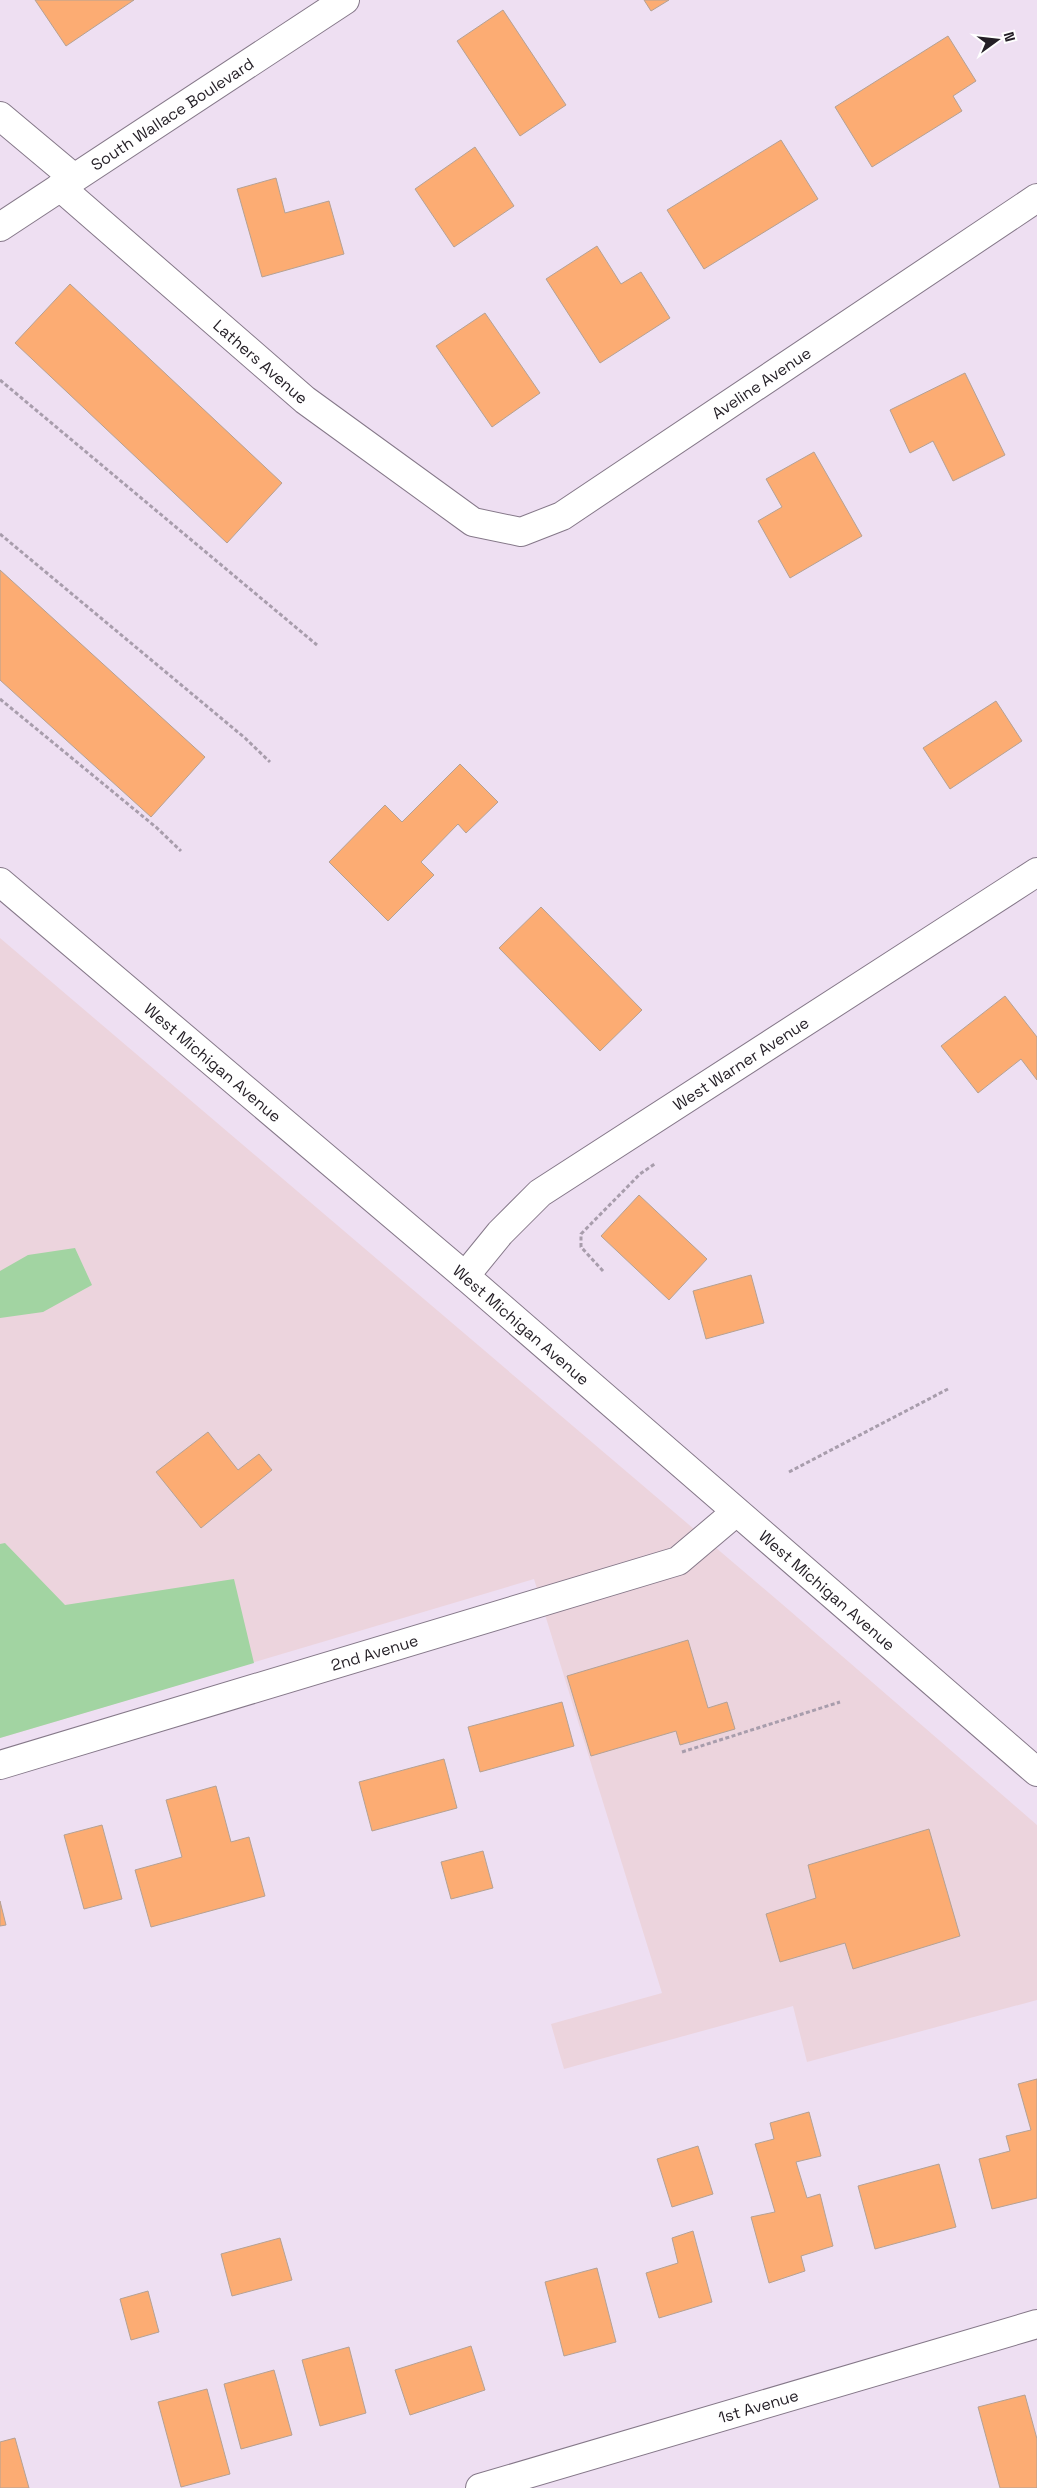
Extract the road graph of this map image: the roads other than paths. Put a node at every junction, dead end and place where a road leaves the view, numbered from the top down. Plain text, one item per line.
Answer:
1 (345, 0) edge
2 (0, 116) edge
3 (67, 183) junction
4 (1037, 198) edge
5 (0, 227) edge
6 (473, 522) joint
7 (1037, 872) edge
8 (0, 882) edge
9 (465, 1276) junction
10 (736, 1512) junction
11 (0, 1765) edge
12 (1037, 1772) edge
13 (1037, 2324) edge
14 (480, 2488) edge

1 - 3 street, South Wallace Boulevard
2 - 3 street, Lathers Avenue
3 - 5 street, South Wallace Boulevard
3 - 6 street, Lathers Avenue
4 - 6 street, Aveline Avenue
7 - 9 street, West Warner Avenue
8 - 9 street, West Michigan Avenue
9 - 10 street, West Michigan Avenue
10 - 11 street, 2nd Avenue
10 - 12 street, West Michigan Avenue
13 - 14 street, 1st Avenue

